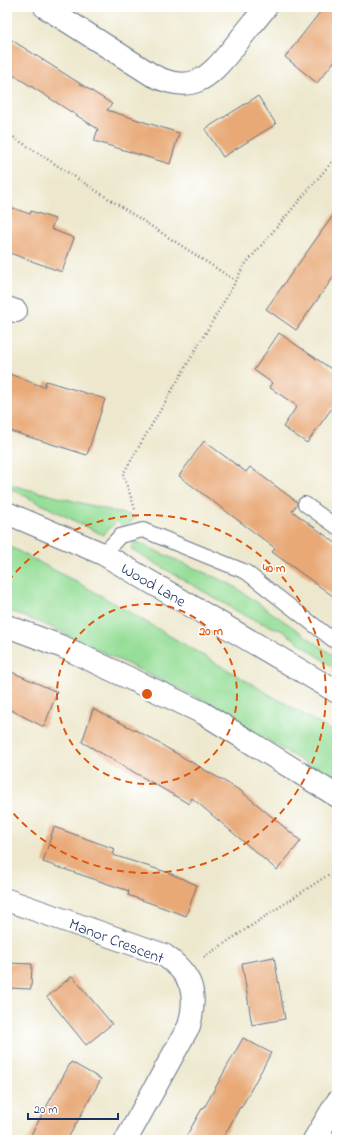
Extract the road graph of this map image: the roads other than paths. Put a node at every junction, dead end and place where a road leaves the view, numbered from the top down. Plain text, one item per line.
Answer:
1 (45, 7) edge
2 (266, 7) edge
3 (305, 504) dead end
4 (7, 513) edge
5 (337, 527) edge
6 (103, 554) junction
7 (7, 626) edge
8 (337, 643) edge
9 (337, 692) edge
10 (337, 796) edge
11 (7, 900) edge
12 (337, 1102) edge
13 (322, 1137) edge
14 (126, 1140) edge

1 - 2 street
3 - 5 lane
4 - 6 street, Wood Lane
6 - 8 lane
6 - 9 street, Wood Lane
7 - 10 street
11 - 14 street, Manor Crescent
12 - 13 street

